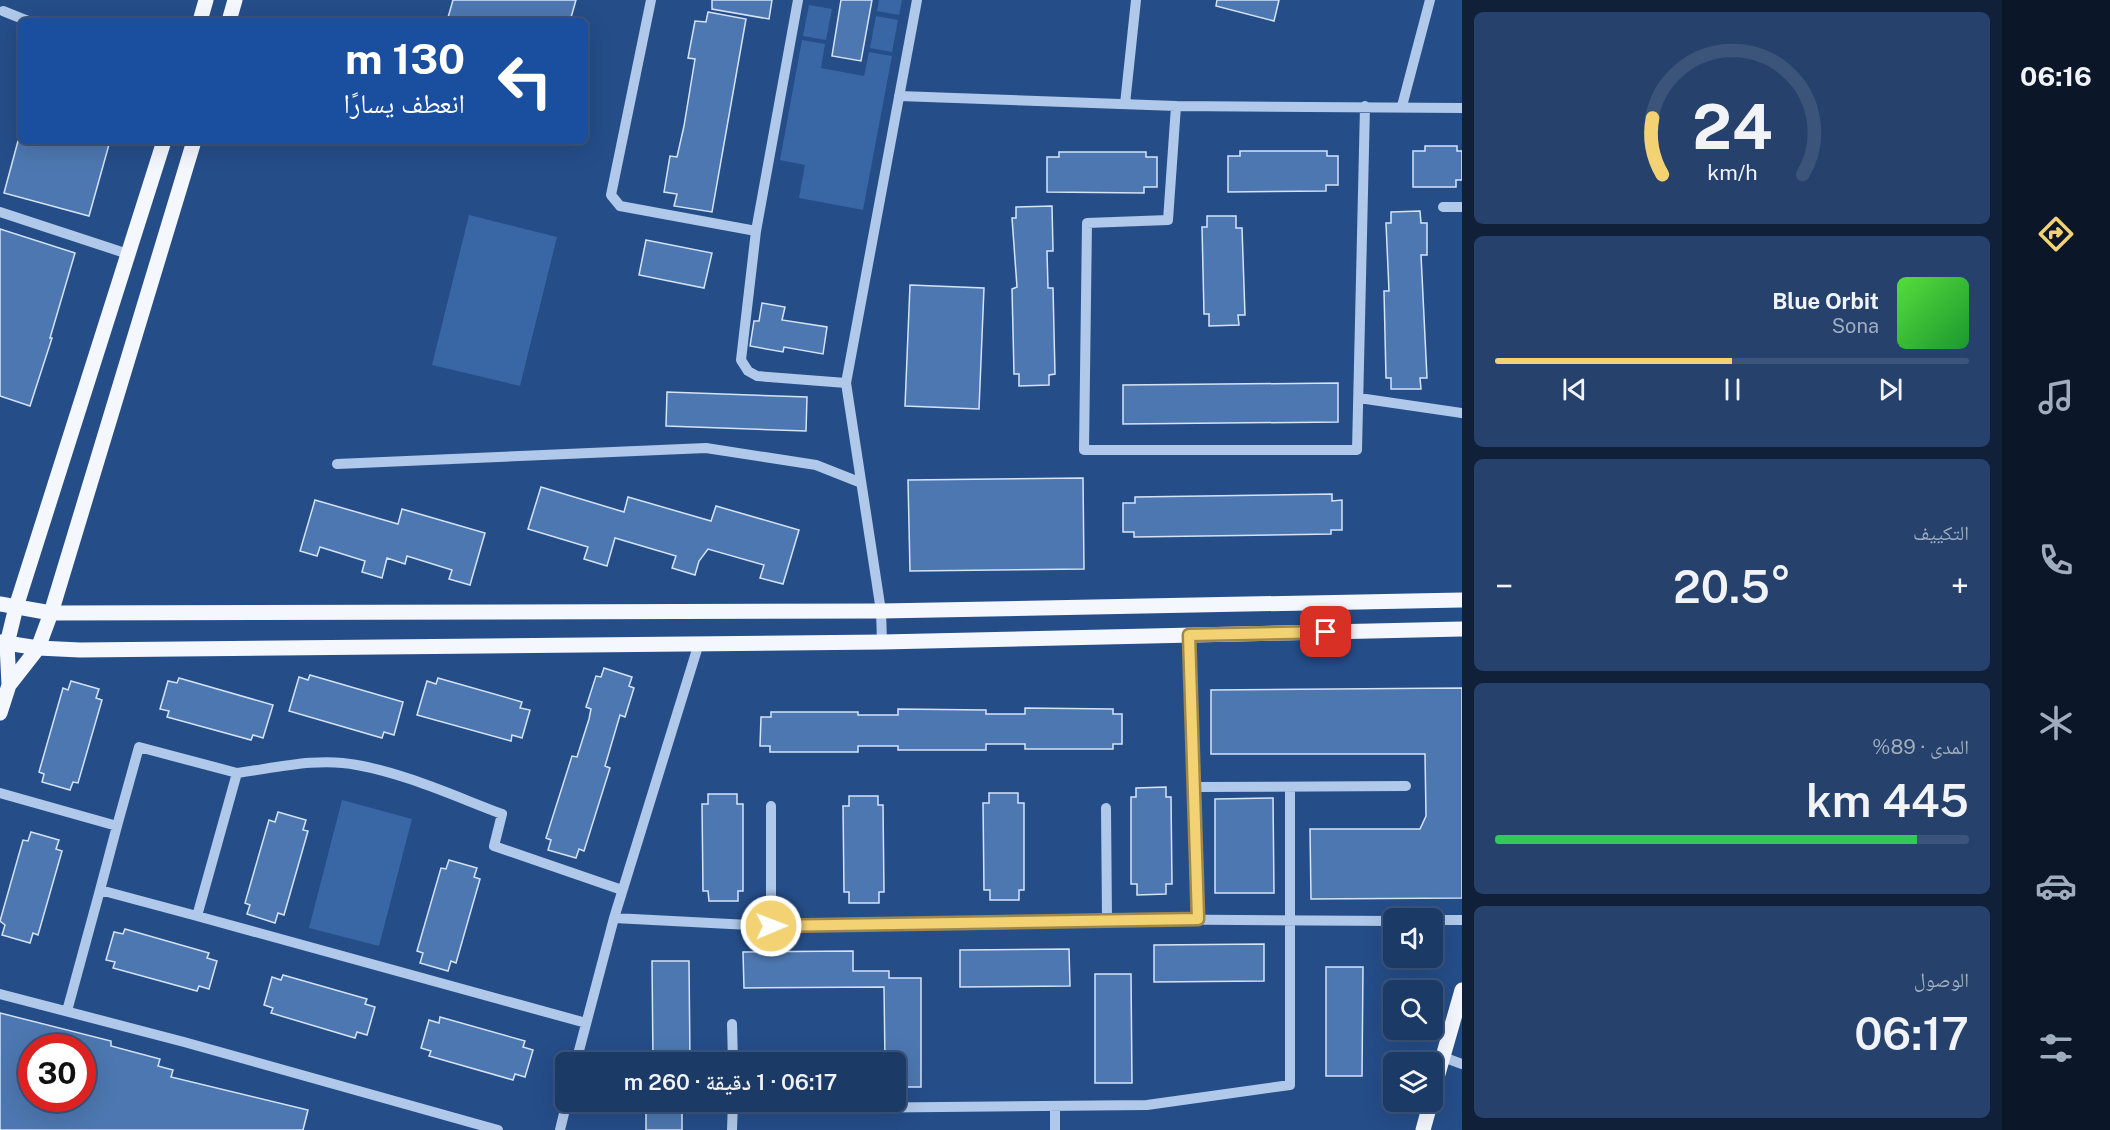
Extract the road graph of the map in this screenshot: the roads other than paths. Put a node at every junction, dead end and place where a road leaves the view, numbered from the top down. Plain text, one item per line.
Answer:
1 (206, 0) edge
2 (235, 0) edge
3 (651, 0) edge
4 (798, 0) edge
5 (917, 0) edge
6 (1136, 0) edge
7 (1430, 0) edge
8 (1, 11) edge
9 (20, 18) edge
10 (201, 18) edge
11 (230, 18) edge
12 (899, 96) junction
13 (1125, 104) junction
14 (1176, 106) junction
15 (1365, 106) junction
16 (1402, 106) junction
17 (1462, 108) edge
18 (163, 144) edge
19 (193, 144) edge
20 (1443, 207) dead end
21 (1462, 207) edge
22 (0, 212) edge
23 (756, 231) junction
24 (128, 254) junction
25 (846, 383) junction
26 (1359, 398) junction
27 (1462, 413) edge
28 (337, 464) dead end
29 (859, 482) junction
30 (1462, 600) edge
31 (0, 604) edge
32 (16, 607) junction
33 (881, 611) junction
34 (51, 613) junction
35 (1462, 629) edge
36 (1189, 635) junction
37 (882, 642) junction
38 (3, 643) edge
39 (699, 643) junction
40 (38, 648) junction
41 (9, 685) junction
42 (0, 713) edge
43 (237, 773) junction
44 (1406, 786) dead end
45 (1195, 787) junction
46 (1290, 787) junction
47 (0, 793) edge
48 (771, 806) dead end
49 (1106, 808) dead end
50 (117, 826) junction
51 (100, 890) junction
52 (622, 890) junction
53 (197, 916) junction
54 (614, 918) junction
55 (1107, 919) junction
56 (1198, 919) junction
57 (1443, 920) edge
58 (1462, 920) edge
59 (1292, 921) junction
60 (1383, 921) edge
61 (771, 926) junction
62 (1462, 990) edge
63 (0, 994) edge
64 (67, 1011) junction
65 (586, 1023) junction
66 (732, 1024) dead end
67 (579, 1052) edge
68 (733, 1052) edge
69 (1443, 1057) joint
70 (1462, 1064) edge
71 (906, 1107) edge
72 (1055, 1108) junction
73 (564, 1112) edge
74 (733, 1112) edge
75 (1428, 1112) edge
76 (498, 1130) edge
77 (560, 1130) edge
78 (732, 1130) edge
79 (1055, 1130) edge
80 (1423, 1130) edge

1 - 10 main road
2 - 11 main road
3 - 23 street
4 - 23 street
5 - 12 street
6 - 13 street
7 - 16 street
8 - 9 street
12 - 13 street
12 - 25 street
13 - 14 street
14 - 15 street
14 - 26 street
15 - 16 street
15 - 26 street
16 - 17 street
18 - 24 main road
19 - 34 main road
20 - 21 street
22 - 24 street
23 - 25 street
24 - 32 main road
25 - 29 street
26 - 27 street
28 - 29 street
29 - 33 street
30 - 33 main road
31 - 32 main road
32 - 34 main road
32 - 38 main road
33 - 34 main road
33 - 37 street
34 - 40 main road
35 - 36 main road
36 - 37 main road
36 - 45 street
37 - 39 main road
38 - 40 main road
38 - 41 main road
39 - 40 main road
39 - 52 street
40 - 41 main road
41 - 42 main road
43 - 50 street
43 - 52 street
43 - 53 street
44 - 46 street
45 - 46 street
45 - 56 street
46 - 59 street
47 - 50 street
48 - 61 street
49 - 55 street
50 - 51 street
51 - 53 street
51 - 64 street
52 - 54 street
53 - 65 street
54 - 61 street
54 - 65 street
55 - 56 street
55 - 61 street
56 - 59 street
57 - 58 street
59 - 60 street
59 - 72 street
62 - 69 main road
63 - 64 street
64 - 76 street
65 - 67 street
66 - 68 street
69 - 70 street
71 - 72 street
72 - 79 street
73 - 77 street
74 - 78 street
75 - 80 main road

